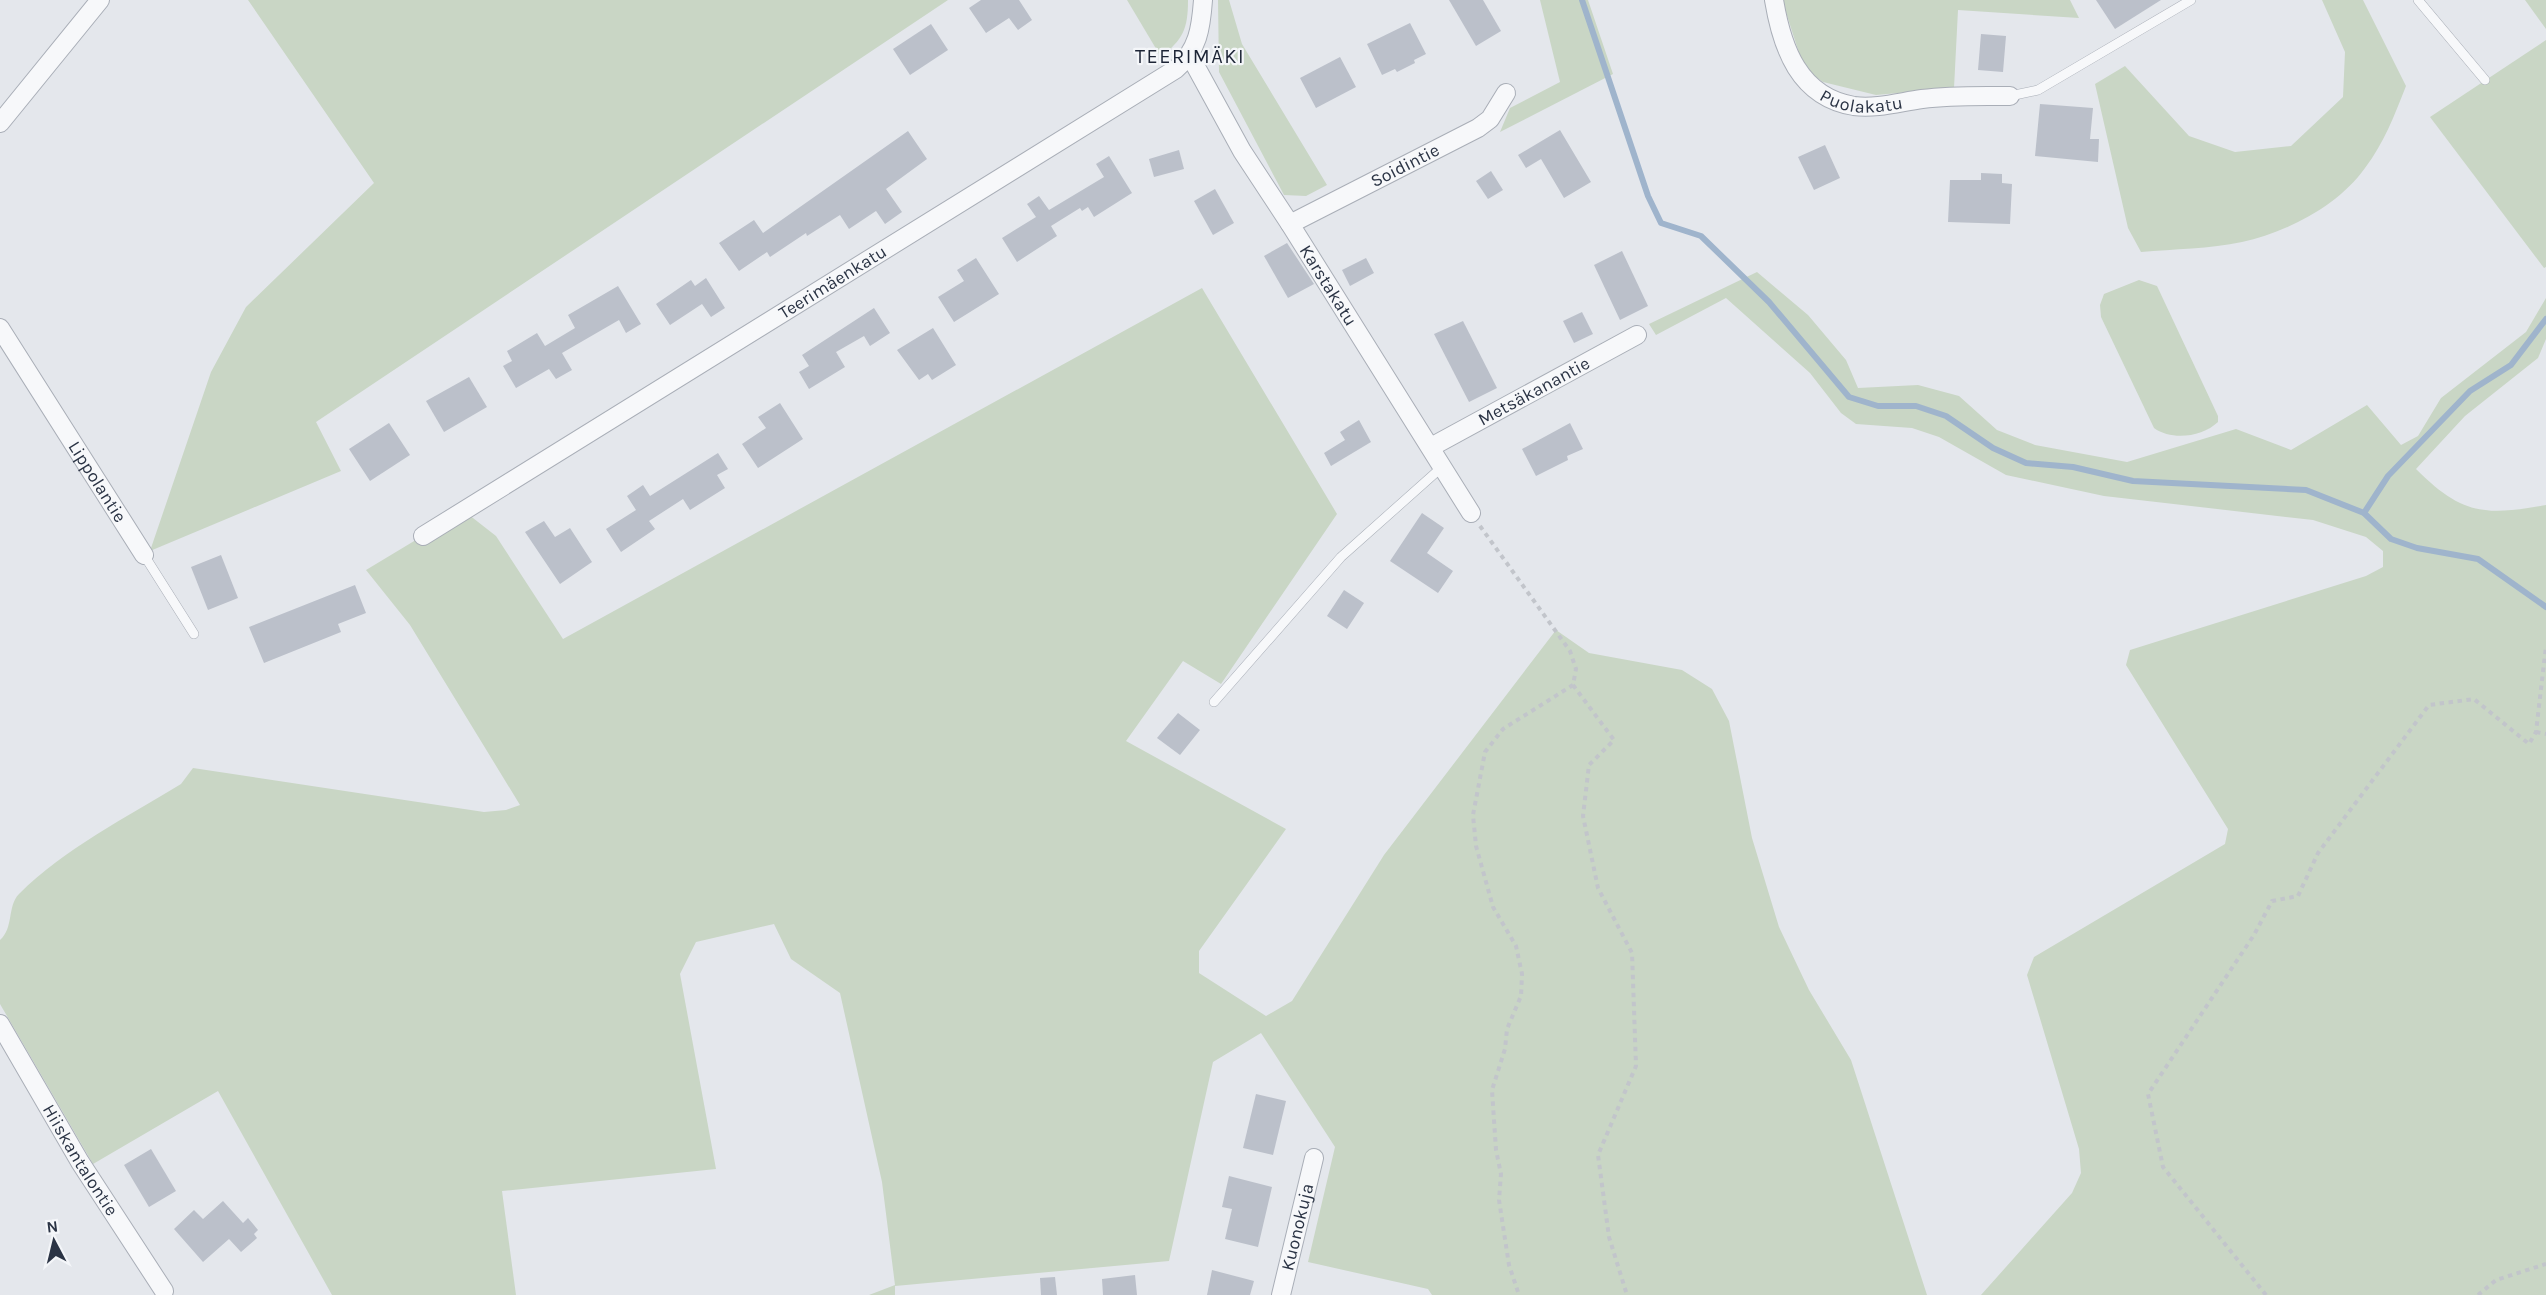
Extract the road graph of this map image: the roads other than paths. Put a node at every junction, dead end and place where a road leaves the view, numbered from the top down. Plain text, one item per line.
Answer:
1 (100, 0) edge
2 (1203, 0) edge
3 (1774, 0) edge
4 (2191, 0) edge
5 (2418, 0) edge
6 (1190, 56) junction
7 (2485, 80) dead end
8 (1506, 93) dead end
9 (2010, 96) joint
10 (6, 101) edge
11 (0, 123) edge
12 (1290, 224) junction
13 (0, 328) edge
14 (1637, 334) dead end
15 (1431, 447) junction
16 (1442, 467) junction
17 (1471, 513) road end
18 (423, 536) dead end
19 (144, 555) joint
20 (194, 634) dead end
21 (1214, 702) dead end
22 (0, 1024) edge
23 (1314, 1158) dead end
24 (164, 1291) dead end
25 (1281, 1295) edge

1 - 10 street
2 - 6 street
3 - 9 street, Puolakatu
4 - 9 lane
5 - 7 lane
6 - 12 street, Karstakatu
6 - 18 street, Teerimäenkatu
8 - 12 street, Soidintie
10 - 11 street
12 - 15 street, Karstakatu
13 - 19 street, Lippolantie
14 - 15 street, Metsäkanantie
15 - 16 street, Karstakatu
16 - 17 street, Karstakatu
16 - 21 lane
19 - 20 lane, Lippolantie
22 - 24 street, Hiiskantalontie
23 - 25 street, Kuonokuja

